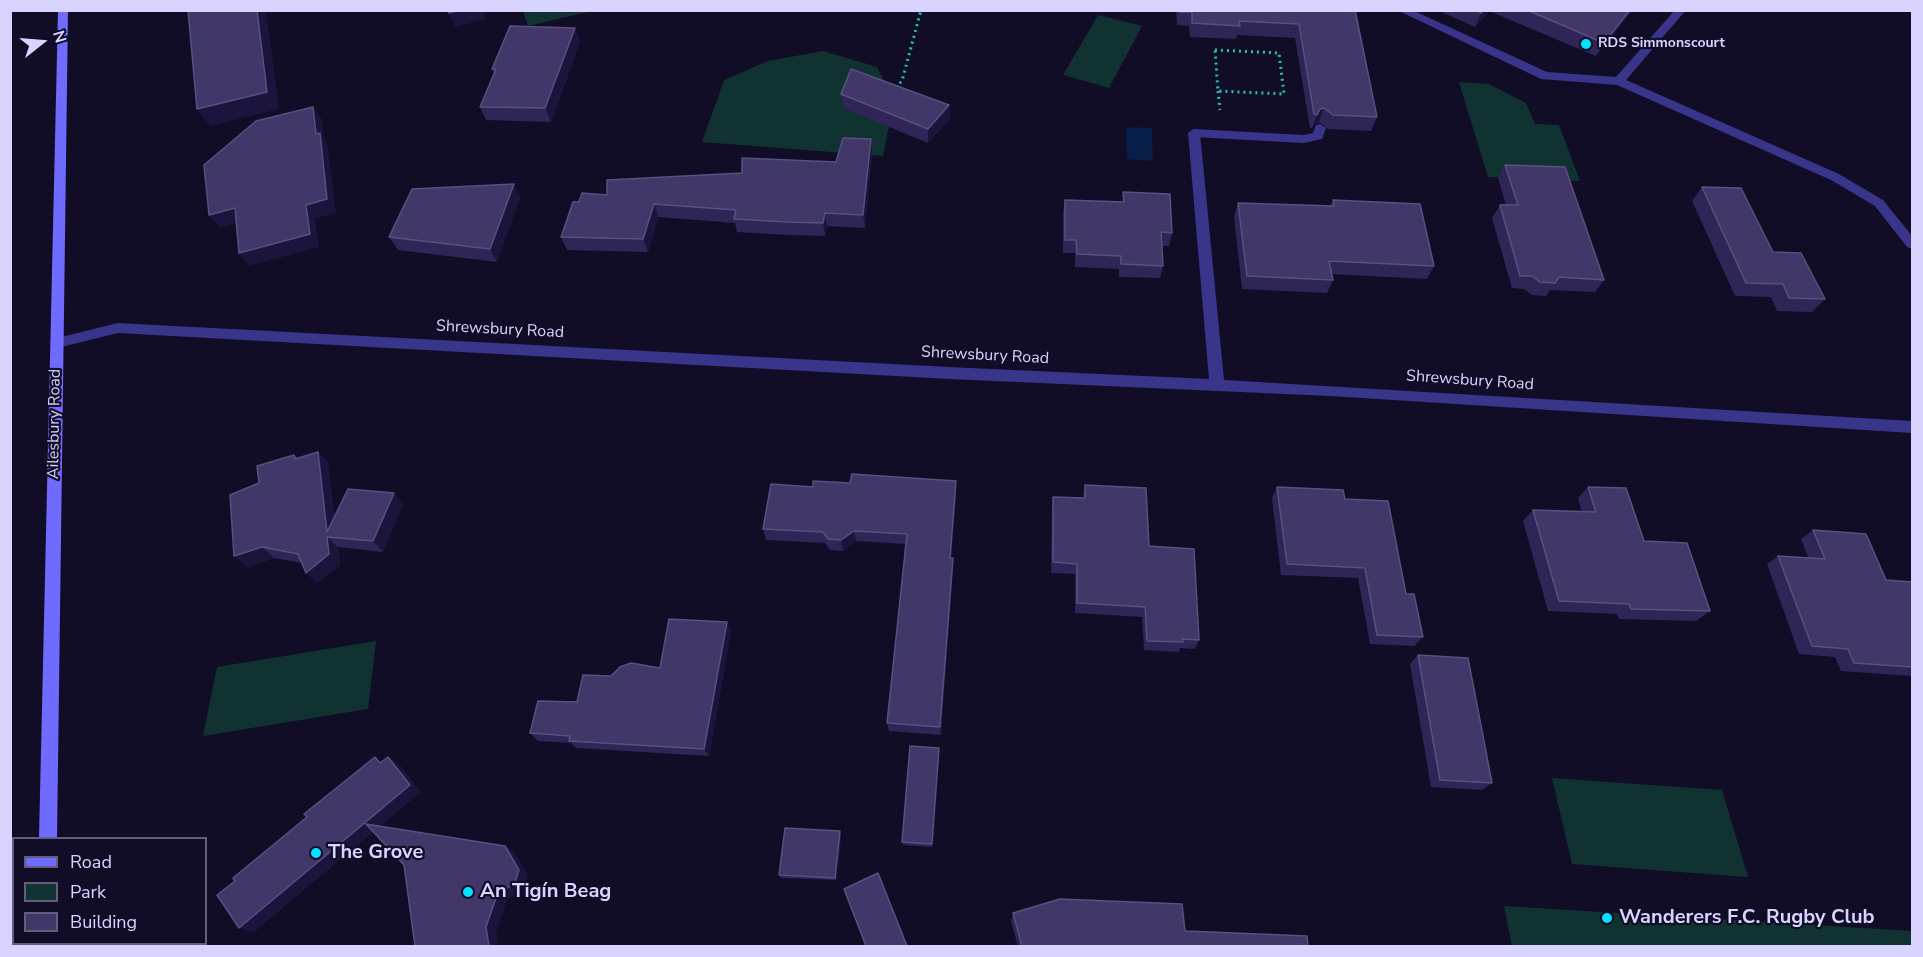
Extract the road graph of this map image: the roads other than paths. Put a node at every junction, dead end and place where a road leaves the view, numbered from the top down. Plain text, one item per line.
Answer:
1 (63, 10) edge
2 (1402, 10) edge
3 (1681, 10) edge
4 (1619, 81) junction
5 (1320, 128) edge
6 (1912, 244) edge
7 (57, 343) junction
8 (1217, 384) junction
9 (1912, 428) edge
10 (48, 837) edge

1 - 7 main road, Ailesbury Road
2 - 4 street
3 - 4 street
4 - 6 street
5 - 8 street
7 - 8 street, Shrewsbury Road
7 - 10 main road, Ailesbury Road
8 - 9 street, Shrewsbury Road

